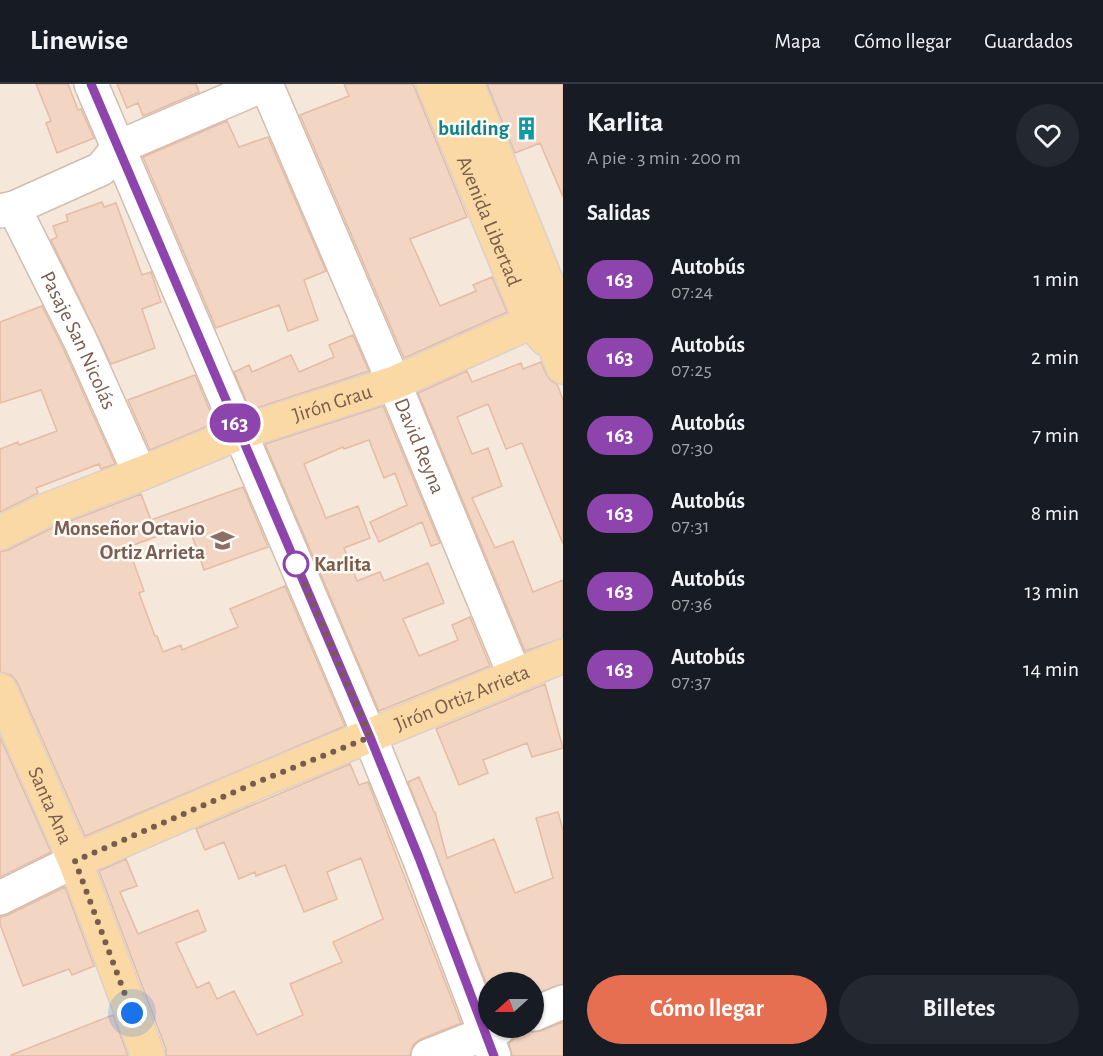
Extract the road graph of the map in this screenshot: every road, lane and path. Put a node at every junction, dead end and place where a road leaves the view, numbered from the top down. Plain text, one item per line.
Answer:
1 (91, 84) edge
2 (266, 84) edge
3 (433, 84) edge
4 (467, 84) edge
5 (119, 147) junction
6 (7, 210) edge
7 (551, 313) edge
8 (560, 360) edge
9 (393, 383) junction
10 (239, 433) junction
11 (140, 474) junction
12 (0, 533) edge
13 (563, 656) edge
14 (515, 676) junction
15 (0, 690) edge
16 (370, 737) junction
17 (75, 861) junction
18 (0, 898) edge
19 (563, 1002) edge
20 (544, 1010) edge
21 (492, 1039) edge
22 (148, 1056) edge
23 (428, 1056) edge

1 - 5 street
2 - 5 street
2 - 9 street, David Reyna
3 - 7 main road, Avenida Libertad
4 - 7 main road, Avenida Libertad
5 - 6 street
5 - 10 street
6 - 11 street, Pasaje San Nicolás
7 - 8 main road, Avenida Libertad
7 - 9 main road, Jirón Grau
9 - 10 main road, Jirón Grau
9 - 14 street, David Reyna
10 - 11 main road, Jirón Grau
10 - 16 street
11 - 12 main road, Jirón Grau
13 - 14 main road, Jirón Ortiz Arrieta
14 - 16 main road, Jirón Ortiz Arrieta
15 - 17 main road, Santa Ana
16 - 17 main road, Jirón Ortiz Arrieta
16 - 21 street
17 - 18 street, Jirón Ortiz Arrieta
17 - 22 main road, Santa Ana
19 - 20 street
21 - 23 street

